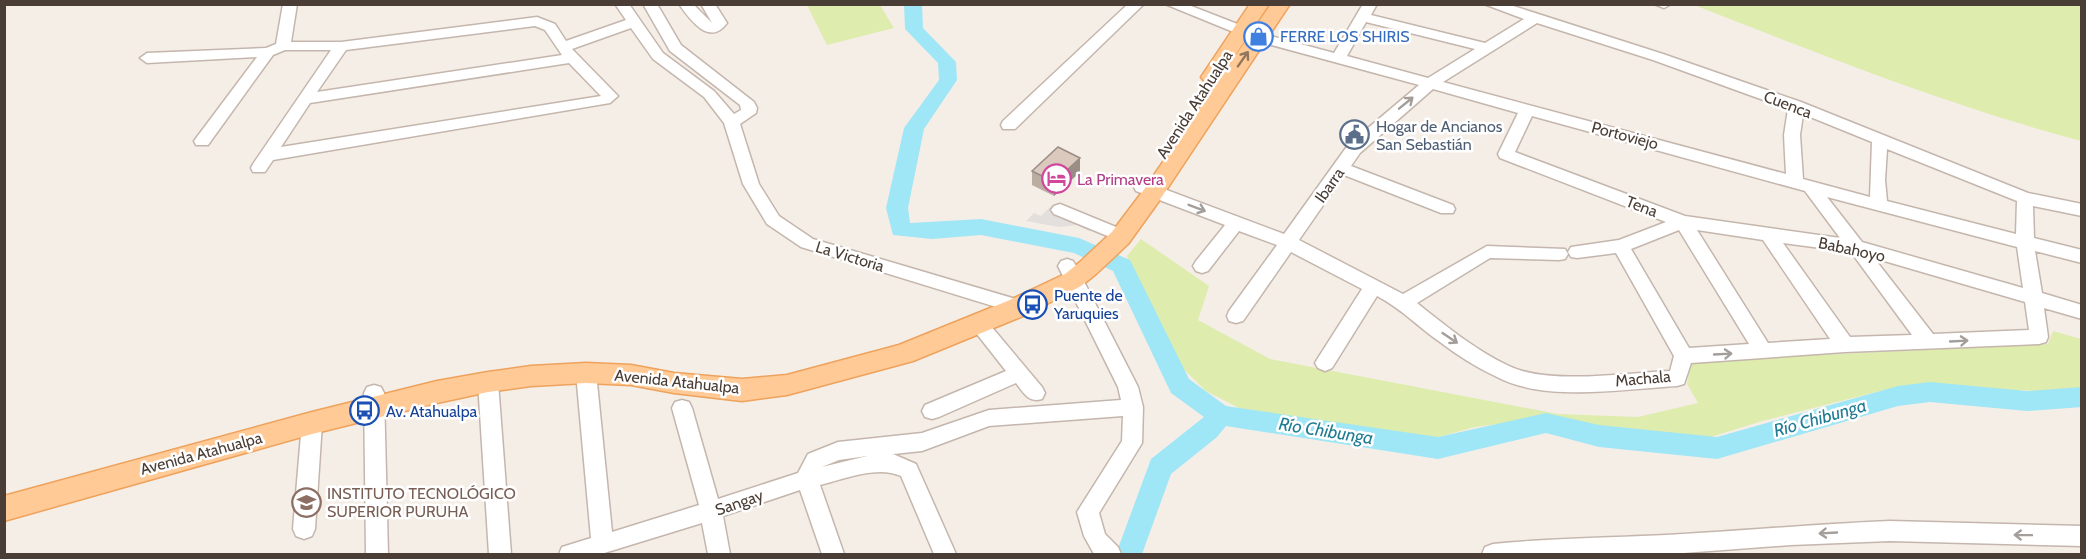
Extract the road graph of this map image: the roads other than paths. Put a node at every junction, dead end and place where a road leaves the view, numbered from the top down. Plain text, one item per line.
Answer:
1 (290, 4) edge
2 (622, 4) edge
3 (650, 4) edge
4 (686, 4) edge
5 (708, 4) edge
6 (1137, 4) edge
7 (1172, 4) edge
8 (1260, 4) edge
9 (1281, 4) edge
10 (1491, 4) edge
11 (1366, 11) edge
12 (1535, 18) junction
13 (634, 22) junction
14 (1250, 34) junction
15 (284, 46) junction
16 (341, 46) junction
17 (1487, 48) junction
18 (268, 52) junction
19 (567, 53) junction
20 (147, 58) dead end
21 (1338, 59) junction
22 (1430, 84) junction
23 (307, 99) junction
24 (1796, 106) junction
25 (1528, 109) junction
26 (732, 122) junction
27 (1009, 125) dead end
28 (1880, 140) junction
29 (202, 141) dead end
30 (1341, 168) junction
31 (1803, 184) junction
32 (1148, 189) junction
33 (2025, 198) junction
34 (1879, 205) junction
35 (1447, 209) dead end
36 (1060, 210) dead end
37 (2082, 210) edge
38 (1683, 222) junction
39 (1236, 223) junction
40 (1113, 234) junction
41 (1768, 234) junction
42 (2025, 242) junction
43 (1288, 243) junction
44 (1621, 246) junction
45 (1858, 247) junction
46 (2082, 257) edge
47 (1202, 266) dead end
48 (1077, 268) junction
49 (1373, 287) junction
50 (2032, 299) junction
51 (1404, 302) junction
52 (1007, 303) junction
53 (2082, 312) edge
54 (1236, 316) dead end
55 (978, 324) junction
56 (1929, 343) junction
57 (1845, 345) junction
58 (1764, 352) junction
59 (1684, 356) junction
60 (1324, 363) dead end
61 (586, 373) junction
62 (1018, 374) junction
63 (488, 382) junction
64 (1035, 393) dead end
65 (374, 401) junction
66 (1133, 407) junction
67 (682, 408) dead end
68 (933, 411) dead end
69 (312, 423) junction
70 (147, 460) junction
71 (807, 479) junction
72 (4, 493) edge
73 (4, 509) edge
74 (711, 512) junction
75 (304, 529) dead end
76 (2082, 536) edge
77 (602, 544) junction
78 (1108, 554) edge
79 (377, 555) edge
80 (500, 555) edge
81 (570, 555) edge
82 (719, 555) edge
83 (833, 555) edge
84 (945, 555) edge
85 (1493, 555) edge

1 - 15 street
2 - 13 street, La Victoria
3 - 26 street
4 - 5 street
6 - 27 street
7 - 14 street, Portoviejo
8 - 14 main road, Avenida Atahualpa
9 - 14 main road, Avenida Atahualpa
10 - 12 street, Cuenca
11 - 17 street
11 - 21 street
12 - 17 street, Ibarra
12 - 24 street, Cuenca
13 - 19 street
13 - 26 street, La Victoria
14 - 21 street, Portoviejo
14 - 32 main road, Avenida Atahualpa
15 - 16 street
15 - 18 street
16 - 19 street
16 - 23 street
17 - 22 street, Ibarra
18 - 20 street
18 - 29 street
19 - 23 street
19 - 23 street
21 - 22 street, Portoviejo
22 - 25 street, Portoviejo
30 -> 22 street, Ibarra
24 - 28 street, Cuenca
24 - 31 street
25 - 31 street, Portoviejo
25 - 38 street, Tena
26 - 52 street, La Victoria
28 - 33 street, Cuenca
28 - 34 street
30 - 35 street
30 - 43 street, Ibarra
31 - 34 street, Portoviejo
31 - 45 street
32 -> 39 street, Machala
32 - 40 main road, Avenida Atahualpa
33 - 37 street, Cuenca
33 - 42 street, Machala
34 - 42 street, Portoviejo
36 - 40 street
38 - 41 street, Babahoyo
38 - 44 street, Babahoyo
38 - 58 street
39 - 43 street, Machala
39 - 47 street
40 - 48 main road, Avenida Atahualpa
41 - 45 street, Babahoyo
41 - 57 street
42 - 46 street, Portoviejo
42 - 50 street, Machala
43 - 49 street, Machala
43 - 54 street, Ibarra
44 - 51 street, Babahoyo
44 - 59 street
45 - 50 street, Babahoyo
45 - 56 street
48 - 52 main road, Avenida Atahualpa
48 - 66 street
49 - 51 street, Machala
49 - 60 street
50 - 53 street, Babahoyo
56 -> 50 street, Machala
51 -> 59 street, Machala
52 - 55 main road, Avenida Atahualpa
52 - 65 main road, Avenida Atahualpa
55 - 61 main road, Avenida Atahualpa
55 - 62 street
56 - 57 street, Machala
57 - 58 street, Machala
59 -> 58 street, Machala
61 - 63 main road, Avenida Atahualpa
61 - 77 street
62 - 64 street
62 - 68 street
63 - 65 main road, Avenida Atahualpa
63 - 80 street
65 - 69 main road, Avenida Atahualpa
65 - 70 main road, Avenida Atahualpa
65 - 79 street
66 - 71 street
66 - 78 street
67 - 74 street
69 - 70 main road, Avenida Atahualpa
69 - 75 street
70 - 72 main road, Avenida Atahualpa
70 - 73 main road, Avenida Atahualpa
71 - 74 street, Sangay
71 - 83 street
71 - 84 street, Sangay
74 - 77 street, Sangay
74 - 82 street
76 -> 85 street
77 - 81 street, Sangay

